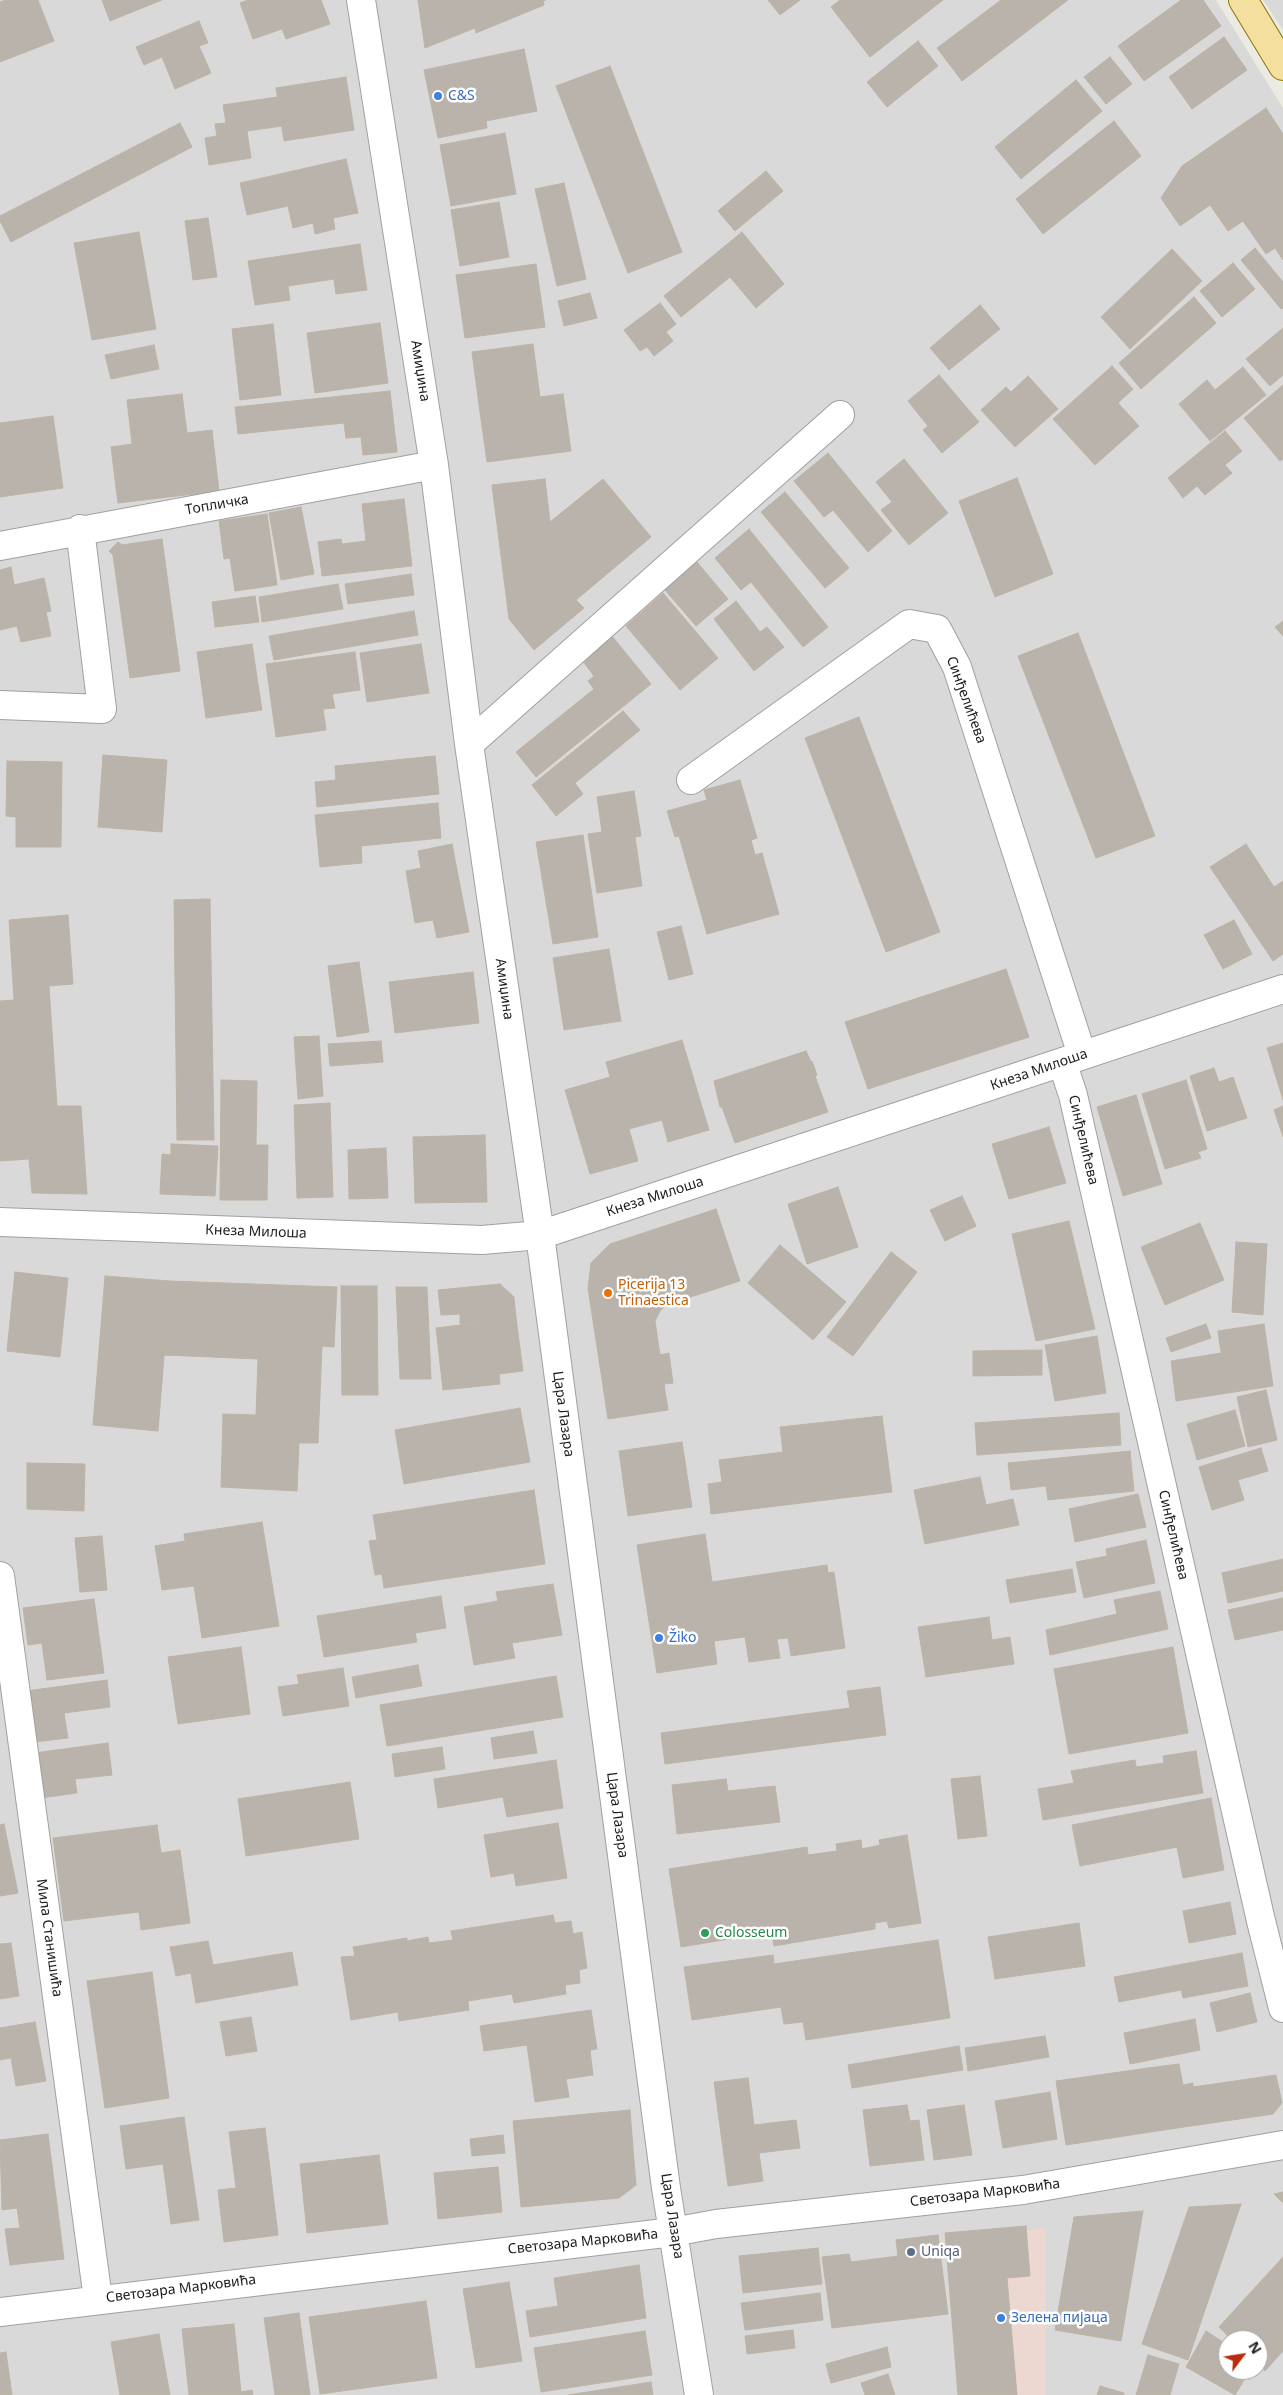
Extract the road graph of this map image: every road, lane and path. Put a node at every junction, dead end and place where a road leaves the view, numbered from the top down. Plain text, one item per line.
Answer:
1 (361, 0) edge
2 (1243, 0) edge
3 (1283, 66) edge
4 (840, 415) dead end
5 (434, 465) junction
6 (80, 530) junction
7 (0, 546) edge
8 (0, 705) edge
9 (469, 744) junction
10 (691, 780) dead end
11 (1283, 989) edge
12 (1072, 1058) junction
13 (0, 1222) edge
14 (540, 1234) junction
15 (0, 1576) edge
16 (10, 1728) edge
17 (1282, 2001) edge
18 (1283, 2145) edge
19 (673, 2232) junction
20 (98, 2299) junction
21 (0, 2312) edge
22 (699, 2395) edge

1 - 5 street, Амиџина
2 - 3 main road
4 - 9 street
5 - 6 street, Топличка
5 - 9 street, Амиџина
6 - 7 street, Топличка
6 - 8 street
9 - 14 street, Амиџина
10 - 12 street, Синђелићева
11 - 12 street, Кнеза Милоша
12 - 14 street, Кнеза Милоша
12 - 17 street, Синђелићева
13 - 14 street, Кнеза Милоша
14 - 19 street, Цара Лазара
15 - 16 street, Мила Станишића
16 - 20 street, Мила Станишића
18 - 19 street, Светозара Марковића
19 - 20 street, Светозара Марковића
19 - 22 street, Цара Лазара
20 - 21 street, Светозара Марковића

